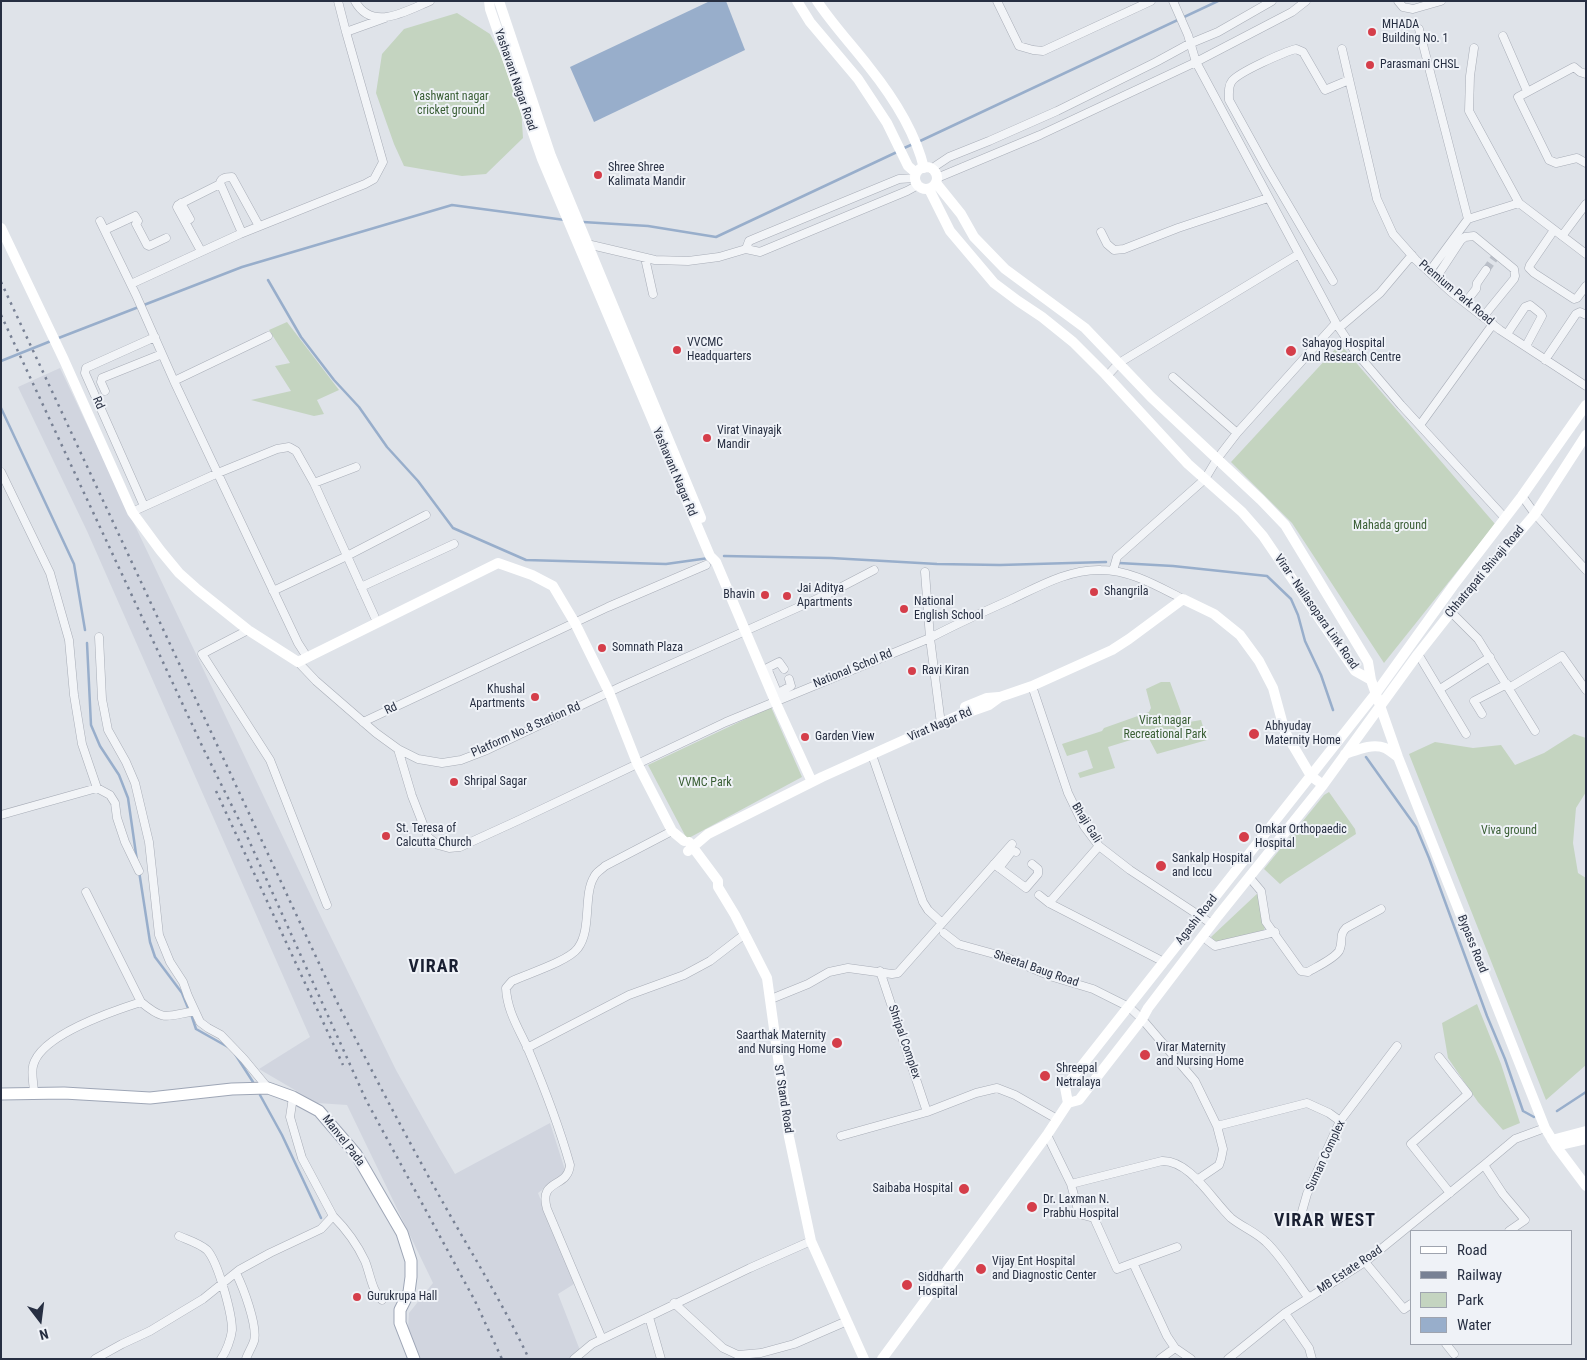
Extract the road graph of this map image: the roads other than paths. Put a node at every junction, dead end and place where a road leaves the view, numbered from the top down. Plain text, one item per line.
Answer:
1 (338, 1) edge
2 (355, 1) edge
3 (430, 1) edge
4 (489, 1) edge
5 (499, 1) edge
6 (797, 1) edge
7 (817, 1) edge
8 (998, 1) edge
9 (1272, 1) edge
10 (1306, 1) edge
11 (1398, 1) edge
12 (1441, 1) edge
13 (1148, 2) edge
14 (1174, 4) edge
15 (385, 18) junction
16 (1419, 29) dead end
17 (346, 32) junction
18 (1503, 36) dead end
19 (1189, 39) junction
20 (1474, 48) dead end
21 (1342, 49) dead end
22 (1196, 62) junction
23 (1586, 74) edge
24 (1349, 80) junction
25 (1527, 91) junction
26 (902, 115) junction
27 (887, 122) junction
28 (546, 157) junction
29 (1586, 164) edge
30 (919, 173) junction
31 (934, 183) junction
32 (220, 184) junction
33 (1268, 198) junction
34 (182, 203) junction
35 (1519, 203) junction
36 (1586, 204) edge
37 (190, 219) dead end
38 (1468, 219) junction
39 (100, 221) dead end
40 (259, 226) junction
41 (1, 228) edge
42 (1552, 229) junction
43 (105, 230) junction
44 (242, 232) junction
45 (578, 232) junction
46 (1101, 232) dead end
47 (1562, 236) junction
48 (166, 238) dead end
49 (587, 244) junction
50 (746, 249) junction
51 (201, 252) junction
52 (1299, 254) junction
53 (1586, 254) edge
54 (1412, 255) junction
55 (646, 258) junction
56 (1526, 261) dead end
57 (1486, 270) tunnel mouth
58 (1429, 272) junction
59 (1437, 277) junction
60 (1333, 281) dead end
61 (131, 284) junction
62 (1586, 286) edge
63 (654, 294) dead end
64 (1466, 301) junction
65 (1485, 315) junction
66 (1586, 315) edge
67 (1493, 324) junction
68 (1337, 325) junction
69 (1507, 334) junction
70 (268, 336) dead end
71 (155, 337) junction
72 (1526, 346) junction
73 (162, 354) junction
74 (1545, 360) junction
75 (1119, 363) junction
76 (1107, 376) junction
77 (1173, 377) dead end
78 (174, 381) junction
79 (1586, 386) edge
80 (105, 391) dead end
81 (1586, 405) edge
82 (1420, 425) junction
83 (1237, 433) junction
84 (1585, 437) edge
85 (1216, 459) junction
86 (356, 467) dead end
87 (1, 472) edge
88 (218, 473) junction
89 (1205, 479) junction
90 (314, 484) junction
91 (1522, 496) junction
92 (144, 506) junction
93 (132, 512) junction
94 (1535, 514) junction
95 (426, 515) dead end
96 (1505, 518) junction
97 (454, 544) dead end
98 (347, 556) junction
99 (716, 562) junction
100 (706, 565) dead end
101 (1114, 569) junction
102 (874, 570) dead end
103 (1586, 570) edge
104 (925, 572) dead end
105 (361, 587) junction
106 (273, 591) junction
107 (1183, 599) junction
108 (1450, 612) junction
109 (378, 622) junction
110 (574, 623) junction
111 (248, 630) junction
112 (746, 631) junction
113 (99, 637) dead end
114 (930, 638) junction
115 (1418, 654) junction
116 (1490, 657) junction
117 (302, 660) junction
118 (784, 669) dead end
119 (789, 679) dead end
120 (1371, 680) junction
121 (1583, 681) edge
122 (1032, 686) junction
123 (1508, 686) junction
124 (1440, 689) junction
125 (1586, 690) edge
126 (609, 692) junction
127 (1376, 693) junction
128 (775, 696) junction
129 (1381, 706) junction
130 (1482, 714) dead end
131 (940, 720) junction
132 (363, 722) junction
133 (1535, 732) dead end
134 (1466, 734) dead end
135 (398, 749) junction
136 (1344, 754) junction
137 (872, 755) junction
138 (1398, 757) junction
139 (637, 764) junction
140 (1311, 776) junction
141 (811, 779) junction
142 (1323, 785) junction
143 (97, 788) junction
144 (1, 815) edge
145 (672, 831) junction
146 (1012, 844) dead end
147 (688, 845) junction
148 (1099, 846) junction
149 (1016, 852) dead end
150 (1032, 864) dead end
151 (996, 866) junction
152 (139, 871) dead end
153 (1250, 878) junction
154 (86, 892) dead end
155 (1039, 895) dead end
156 (1049, 903) junction
157 (327, 905) dead end
158 (1381, 909) dead end
159 (1199, 916) junction
160 (942, 923) junction
161 (1212, 924) junction
162 (1275, 932) junction
163 (944, 933) dead end
164 (745, 934) junction
165 (1207, 940) dead end
166 (1164, 962) junction
167 (880, 971) junction
168 (770, 999) junction
169 (141, 1002) junction
170 (1129, 1007) junction
171 (194, 1012) junction
172 (1142, 1019) junction
173 (1397, 1046) dead end
174 (527, 1048) junction
175 (1439, 1058) dead end
176 (268, 1088) junction
177 (1, 1094) edge
178 (34, 1094) junction
179 (293, 1098) junction
180 (1068, 1103) junction
181 (927, 1112) junction
182 (1057, 1119) junction
183 (1340, 1121) junction
184 (1217, 1126) junction
185 (1545, 1128) junction
186 (1586, 1131) edge
187 (1047, 1135) junction
188 (842, 1136) dead end
189 (1586, 1139) edge
190 (1554, 1143) junction
191 (1484, 1165) junction
192 (1197, 1180) junction
193 (1071, 1184) junction
194 (1586, 1186) edge
195 (1450, 1193) junction
196 (334, 1216) junction
197 (1299, 1222) dead end
198 (1510, 1230) edge
199 (179, 1236) dead end
200 (811, 1241) junction
201 (1177, 1247) dead end
202 (1365, 1262) junction
203 (1133, 1263) junction
204 (236, 1273) junction
205 (221, 1284) junction
206 (1308, 1297) junction
207 (382, 1300) dead end
208 (674, 1303) junction
209 (1410, 1305) edge
210 (1285, 1313) junction
211 (648, 1317) junction
212 (847, 1321) junction
213 (602, 1339) junction
214 (1447, 1345) edge
215 (1175, 1348) junction
216 (1454, 1354) dead end
217 (96, 1359) edge
218 (221, 1359) edge
219 (246, 1359) edge
220 (414, 1359) edge
221 (574, 1359) edge
222 (661, 1359) edge
223 (864, 1359) edge
224 (882, 1359) edge
225 (1160, 1359) edge
226 (1191, 1359) edge
227 (1228, 1359) edge
228 (1312, 1359) edge

1 - 17 street
2 - 15 street
3 - 15 street
4 - 28 street, Yashavant Nagar Road
5 - 28 street
6 - 27 street
7 - 26 street
8 - 13 street
9 - 19 street
10 - 22 street
11 - 12 street
14 - 19 street
15 - 17 street
16 - 38 street
17 - 40 street
18 - 25 street
19 - 22 street
19 - 30 street
20 - 35 street
21 - 24 street, Premium Park Road
22 - 31 street
22 - 33 street
23 - 25 street
24 - 54 street, Premium Park Road
24 - 60 street
25 - 29 street
26 - 27 street
26 - 30 street
27 - 30 street
28 - 45 street, Yashavant Nagar Rd
30 - 31 street
30 - 31 street
30 - 50 street
30 - 50 street
31 - 75 street, Virar - Nailasopara Link Road
31 - 76 street, Virar - Nailasopara Link Road
32 - 34 street
32 - 40 street
32 - 44 street
33 - 46 street
33 - 52 street
34 - 37 street
34 - 51 street
35 - 38 street
35 - 42 street
36 - 47 street
38 - 58 street
39 - 43 street
40 - 44 street
41 - 93 street
42 - 47 street
42 - 56 street
42 - 62 street
43 - 48 street
43 - 61 street
44 - 51 street
45 - 49 street
45 - 99 street, Yashavant Nagar Rd
47 - 53 street
49 - 55 street
49 - 99 street
50 - 55 street
51 - 61 street
52 - 68 street
52 - 75 street
54 - 58 street, Premium Park Road
54 - 68 street
55 - 63 street
57 - 64 street
58 - 59 street, Premium Park Road
59 - 64 street, Premium Park Road
59 - 65 street
61 - 71 street
64 - 65 street, Premium Park Road
65 - 67 street, Premium Park Road
66 - 74 street
67 - 69 street, Premium Park Road
67 - 82 street
68 - 82 street
68 - 83 street
69 - 72 street, Premium Park Road
69 - 72 street
70 - 78 street
71 - 73 street
71 - 92 street, Rd
72 - 74 street, Premium Park Road
73 - 78 street
73 - 80 street
74 - 79 street, Premium Park Road
75 - 76 street
75 - 85 street, Virar - Nailasopara Link Road
76 - 89 street, Virar - Nailasopara Link Road
77 - 83 street
78 - 88 street
81 - 91 street, Agashi Road
82 - 96 street
83 - 85 street
84 - 94 street, Chhatrapati Shivaji Road
85 - 89 street
85 - 120 street, Virar - Nailasopara Link Road
86 - 90 street
87 - 143 street
88 - 90 street
88 - 92 street
88 - 106 street
89 - 101 street
89 - 120 street, Virar - Nailasopara Link Road
90 - 98 street
91 - 94 street
91 - 96 street, Agashi Road
92 - 93 street
93 - 111 street
94 - 103 street
94 - 108 street, Chhatrapati Shivaji Road
95 - 98 street
96 - 127 street, Agashi Road
97 - 105 street
98 - 105 street
98 - 106 street
99 - 112 street, Yashavant Nagar Rd
100 - 110 street, Rd
101 - 107 street, National Schol Rd
101 - 114 street, National Schol Rd
102 - 112 street, Platform No.8 Station Rd
104 - 114 street
105 - 109 street
106 - 117 street
107 - 122 street, Virat Nagar Rd
107 - 140 street
108 - 115 street, Chhatrapati Shivaji Road
108 - 116 street
109 - 110 street
109 - 117 street
110 - 126 street
110 - 132 street, Rd
111 - 117 street
111 - 157 street
112 - 126 street, Platform No.8 Station Rd
112 - 128 street, Yashavant Nagar Rd
113 - 171 street
114 - 128 street, National Schol Rd
114 - 131 street
115 - 124 street
115 - 129 street, Chhatrapati Shivaji Road
116 - 123 street
116 - 124 street
117 - 132 street
118 - 128 street
119 - 128 street
120 - 127 street, Bypass Road
121 - 123 street
121 - 125 street
122 - 131 street, Virat Nagar Rd
122 - 148 street, Bhaji Gali
123 - 130 street
123 - 133 street
124 - 134 street
126 - 135 street, Platform No.8 Station Rd
126 - 139 street
127 - 129 street, Bypass Road
127 - 140 street, Agashi Road
128 - 139 street, National Schol Rd
128 - 141 street, Yashavant Nagar Rd
129 - 136 street, Agashi Road
129 - 138 street, Bypass Road
131 - 137 street, Virat Nagar Rd
131 - 141 street
132 - 135 street, Platform No.8 Station Rd
135 - 139 street, National Schol Rd
136 - 138 street
136 - 142 street, Agashi Road
137 - 141 street, Virat Nagar Rd
137 - 160 street
138 - 185 street, Bypass Road
139 - 145 street
140 - 142 street
140 - 159 street, Agashi Road
141 - 147 street, Virat Nagar Rd
142 - 153 street, Agashi Road
143 - 144 street
143 - 152 street
145 - 147 street, ST Stand Road
145 - 174 street
146 - 151 street
147 - 164 street, ST Stand Road
148 - 156 street
148 - 159 street, Bhaji Gali
149 - 151 street
150 - 151 street
151 - 160 street
153 - 161 street, Agashi Road
153 - 162 street
154 - 169 street
155 - 156 street
156 - 166 street
158 - 162 street
159 - 161 street, Bhaji Gali
159 - 166 street, Agashi Road
160 - 167 street
161 - 172 street, Agashi Road
162 - 165 street
163 - 170 street, Sheetal Baug Road
164 - 168 street, ST Stand Road
164 - 174 street
166 - 170 street, Agashi Road
167 - 168 street
167 - 181 street, Shripal Complex
168 - 200 street, ST Stand Road
169 - 171 street
169 - 178 street
170 - 172 street, Sheetal Baug Road
170 - 180 street, Agashi Road
171 - 176 street
172 - 180 street, Agashi Road
172 - 184 street, Sheetal Baug Road
173 - 183 street, Suman Complex
174 - 213 street
175 - 195 street
176 - 178 main road, Manvel Pada
176 - 179 main road, Manvel Pada
177 - 178 main road, Manvel Pada
179 - 196 street
179 - 220 main road, Manvel Pada
180 - 182 street, Agashi Road
181 - 182 street
181 - 188 street
182 - 187 street, Agashi Road
183 - 184 street
183 - 197 street, Suman Complex
184 - 192 street, Sheetal Baug Road
185 - 190 street, Bypass Road
185 - 191 street, MB Estate Road
186 - 190 street
187 - 193 street
187 - 224 street, Agashi Road
189 - 190 street
190 - 194 street, Bypass Road
191 - 195 street, MB Estate Road
191 - 198 street
192 - 193 street, MB Estate Road
192 - 206 street, MB Estate Road
193 - 203 street
195 - 202 street, MB Estate Road
196 - 204 street
196 - 207 street
199 - 205 street
200 - 208 street
200 - 212 street, ST Stand Road
201 - 203 street
202 - 206 street, MB Estate Road
202 - 209 street
203 - 215 street
204 - 205 street
204 - 219 street
205 - 217 street
205 - 218 street
206 - 210 street
208 - 211 street
208 - 212 street
210 - 227 street
210 - 228 street
211 - 213 street
211 - 222 street
212 - 223 street, ST Stand Road
213 - 221 street
214 - 216 street
215 - 225 street
215 - 226 street

